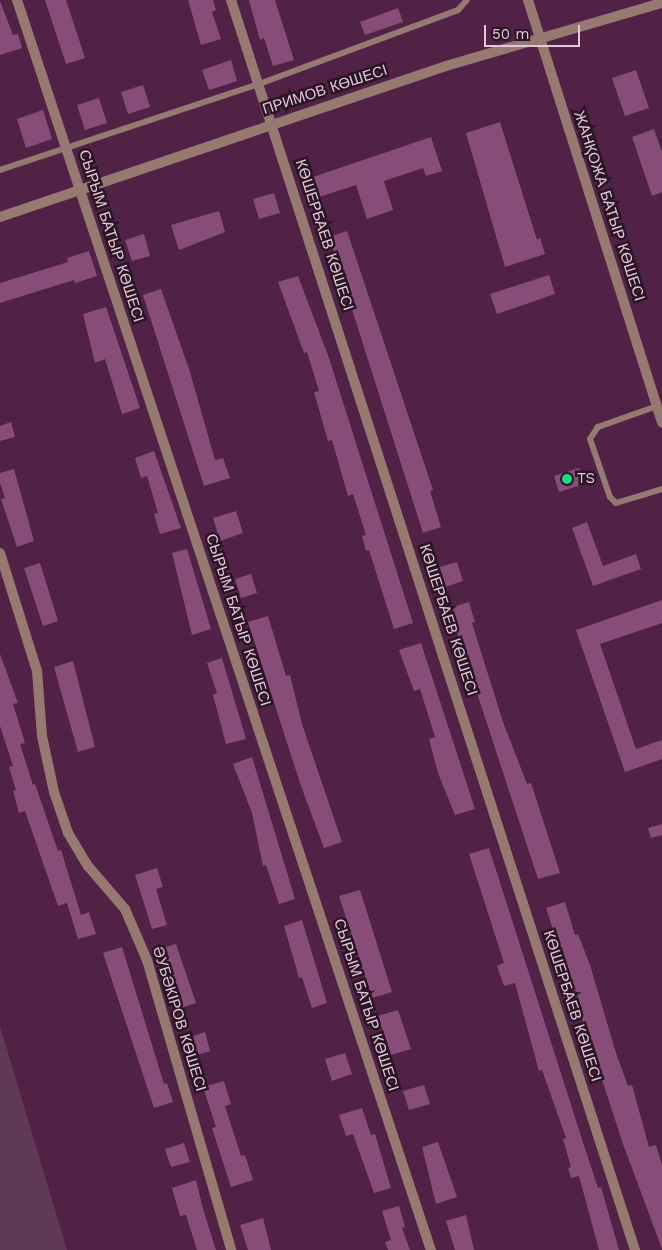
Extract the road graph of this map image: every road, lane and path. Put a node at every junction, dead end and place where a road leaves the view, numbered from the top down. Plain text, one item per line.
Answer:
1 (17, 0) edge
2 (231, 0) edge
3 (466, 0) edge
4 (528, 0) edge
5 (662, 3) edge
6 (540, 36) junction
7 (259, 84) junction
8 (272, 124) junction
9 (65, 148) junction
10 (0, 170) edge
11 (80, 190) junction
12 (0, 217) edge
13 (657, 406) junction
14 (662, 422) edge
15 (662, 489) edge
16 (0, 553) edge
17 (231, 1250) edge
18 (431, 1250) edge
19 (635, 1250) edge

1 - 9 street, СЫРЫМ БАТЫР КӨШЕСІ
2 - 7 street, КӨШЕРБАЕВ КӨШЕСІ
3 - 7 lane
4 - 6 street, ЖАНҚОЖА БАТЫР КӨШЕСІ
5 - 6 street, ПРИМОВ КӨШЕСІ
6 - 8 street, ПРИМОВ КӨШЕСІ
6 - 13 street, ЖАНҚОЖА БАТЫР КӨШЕСІ
7 - 8 street, КӨШЕРБАЕВ КӨШЕСІ
7 - 9 lane
8 - 11 street, ПРИМОВ КӨШЕСІ
8 - 19 street, КӨШЕРБАЕВ КӨШЕСІ
9 - 10 lane
9 - 11 street, СЫРЫМ БАТЫР КӨШЕСІ
11 - 12 street, ПРИМОВ КӨШЕСІ
11 - 18 street, СЫРЫМ БАТЫР КӨШЕСІ
13 - 14 street, ЖАНҚОЖА БАТЫР КӨШЕСІ
13 - 15 lane
16 - 17 street, ӘУБӘКІРОВ КӨШЕСІ

